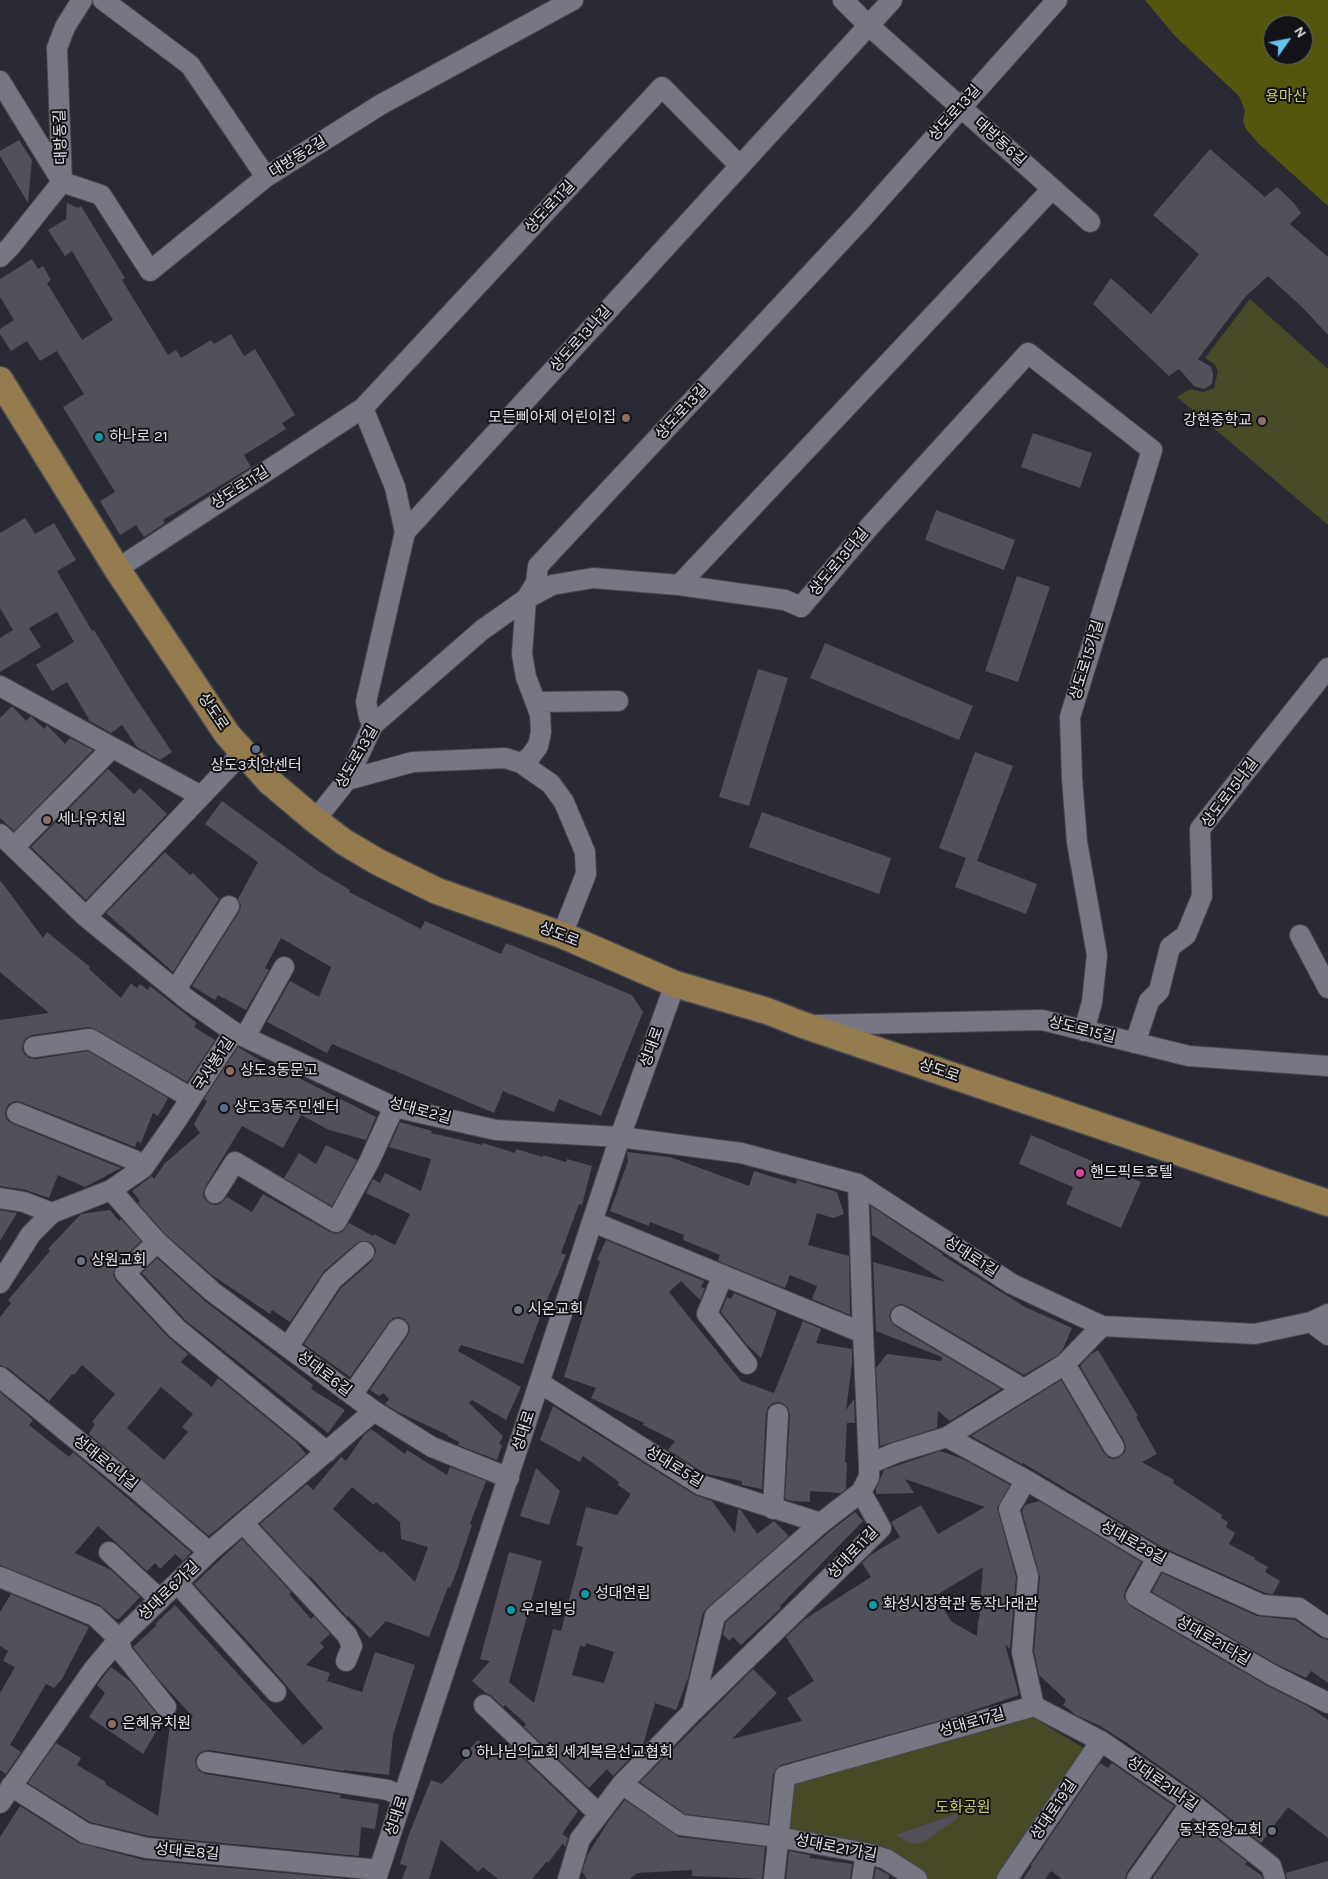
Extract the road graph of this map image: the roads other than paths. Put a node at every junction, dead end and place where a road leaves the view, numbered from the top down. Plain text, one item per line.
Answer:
1 (82, 0) edge
2 (103, 0) edge
3 (573, 0) edge
4 (843, 0) edge
5 (892, 0) edge
6 (1058, 0) edge
7 (868, 25) junction
8 (0, 81) edge
9 (961, 107) junction
10 (740, 165) junction
11 (266, 177) junction
12 (62, 182) junction
13 (1052, 189) junction
14 (1090, 222) dead end
15 (0, 257) edge
16 (1028, 353) joint
17 (0, 380) edge
18 (363, 408) junction
19 (405, 532) junction
20 (117, 569) junction
21 (679, 585) junction
22 (526, 600) junction
23 (1328, 668) edge
24 (0, 686) edge
25 (618, 701) dead end
26 (537, 702) junction
27 (373, 725) junction
28 (112, 748) junction
29 (243, 752) junction
30 (521, 763) junction
31 (347, 780) junction
32 (201, 796) junction
33 (314, 820) junction
34 (7, 840) edge
35 (229, 906) dead end
36 (86, 917) junction
37 (562, 935) junction
38 (1300, 935) dead end
39 (284, 967) dead end
40 (1325, 975) edge
41 (675, 984) junction
42 (176, 989) junction
43 (803, 1025) junction
44 (1084, 1031) junction
45 (240, 1034) junction
46 (1135, 1043) junction
47 (34, 1046) dead end
48 (1328, 1066) edge
49 (191, 1098) junction
50 (394, 1107) junction
51 (17, 1113) dead end
52 (620, 1137) junction
53 (143, 1168) junction
54 (858, 1184) junction
55 (111, 1190) junction
56 (215, 1193) dead end
57 (0, 1198) edge
58 (1328, 1202) edge
59 (52, 1213) junction
60 (592, 1222) junction
61 (156, 1242) junction
62 (364, 1252) dead end
63 (723, 1275) junction
64 (0, 1283) edge
65 (901, 1316) dead end
66 (1320, 1318) edge
67 (1102, 1326) junction
68 (398, 1330) dead end
69 (862, 1333) junction
70 (1328, 1336) edge
71 (288, 1347) junction
72 (747, 1364) dead end
73 (1065, 1364) junction
74 (0, 1377) edge
75 (540, 1383) junction
76 (1021, 1391) junction
77 (352, 1395) junction
78 (374, 1411) junction
79 (778, 1414) dead end
80 (947, 1437) junction
81 (1114, 1448) dead end
82 (327, 1452) junction
83 (869, 1464) junction
84 (509, 1478) junction
85 (1026, 1480) junction
86 (861, 1492) junction
87 (773, 1509) junction
88 (243, 1523) junction
89 (821, 1523) junction
90 (109, 1552) dead end
91 (209, 1552) junction
92 (1157, 1558) junction
93 (177, 1583) junction
94 (2, 1584) edge
95 (159, 1600) junction
96 (1328, 1628) edge
97 (119, 1639) junction
98 (346, 1661) dead end
99 (276, 1692) dead end
100 (1328, 1703) edge
101 (484, 1705) dead end
102 (1034, 1706) junction
103 (166, 1707) dead end
104 (692, 1712) junction
105 (1101, 1741) junction
106 (208, 1762) dead end
107 (622, 1784) junction
108 (11, 1786) junction
109 (403, 1797) junction
110 (0, 1804) edge
111 (1191, 1804) junction
112 (599, 1814) junction
113 (778, 1837) junction
114 (866, 1853) junction
115 (377, 1874) edge
116 (568, 1879) edge
117 (774, 1879) edge
118 (862, 1879) edge
119 (917, 1879) edge
120 (1007, 1879) edge
121 (1137, 1879) edge
122 (1275, 1879) edge

1 - 12 street, 대방동길
2 - 11 street
3 - 11 street, 대방동2길
4 - 7 street, 대방동6길
5 - 7 street, 상도로13나길
6 - 9 street, 상도로13길
7 - 9 street, 대방동6길
7 - 10 street, 상도로13나길
8 - 12 street
9 - 13 street, 대방동6길
9 - 22 street, 상도로13길
10 - 18 street, 상도로11길
10 - 19 street, 상도로13나길
11 - 12 street, 대방동2길
12 - 15 street, 대방동길
13 - 14 street, 대방동6길
13 - 21 street
16 - 21 street, 상도로13다길
16 - 44 street, 상도로15가길
17 - 20 main road, 상도로
18 - 19 street
18 - 20 street, 상도로11길
19 - 27 street, 상도로13나길
20 - 29 main road, 상도로
21 - 22 street, 상도로13다길
22 - 26 street
22 - 27 street, 상도로13길
23 - 46 street, 상도로15나길
24 - 28 street
25 - 26 street
26 - 30 street
27 - 31 street, 상도로13길
28 - 32 street
28 - 34 street
29 - 32 street
29 - 33 main road, 상도로
30 - 31 street
30 - 37 street
31 - 33 street, 상도로13길
32 - 36 street
33 - 37 main road, 상도로
34 - 36 street, 국사봉1길
35 - 42 street
36 - 42 street, 국사봉1길
37 - 41 main road, 상도로
38 - 40 street
39 - 45 street
41 - 43 main road, 상도로
41 - 52 street, 성대로
42 - 45 street, 국사봉1길
43 - 44 street, 상도로15길
43 - 58 main road, 상도로
44 - 46 street, 상도로15길
45 - 49 street, 국사봉1길
45 - 50 street, 성대로2길
46 - 48 street, 상도로15길
47 - 49 street
49 - 53 street, 국사봉1길
50 - 52 street, 성대로2길
50 - 56 street
51 - 53 street
52 - 54 street, 성대로1길
52 - 60 street, 성대로
53 - 55 street, 국사봉1길
54 - 67 street, 성대로1길
54 - 69 street
55 - 59 street, 국사봉1길
55 - 61 street, 성대로6길
57 - 59 street
59 - 64 street, 국사봉1길
60 - 63 street
60 - 75 street, 성대로
61 - 71 street, 성대로6길
61 - 82 street
62 - 71 street
63 - 69 street
63 - 72 street
65 - 76 street
66 - 67 street, 성대로1길
66 - 70 street
67 - 73 street
68 - 77 street
69 - 83 street
71 - 77 street, 성대로6길
73 - 76 street
73 - 81 street
74 - 91 street, 성대로6나길
75 - 84 street, 성대로
75 - 87 street, 성대로5길
76 - 80 street
77 - 78 street, 성대로6길
78 - 82 street, 성대로6가길
78 - 84 street, 성대로6길
79 - 87 street
80 - 83 street
80 - 85 street, 성대로29길
82 - 88 street, 성대로6가길
83 - 86 street
84 - 109 street, 성대로
85 - 92 street, 성대로29길
85 - 102 street
86 - 89 street
86 - 104 street, 성대로11길
87 - 89 street, 성대로5길
88 - 91 street, 성대로6가길
88 - 98 street
89 - 104 street
90 - 95 street
91 - 93 street, 성대로6가길
92 - 96 street, 성대로29길
92 - 100 street, 성대로21다길
93 - 95 street, 성대로6가길
93 - 99 street
94 - 97 street
95 - 97 street, 성대로6가길
97 - 103 street
97 - 108 street, 성대로6가길
101 - 112 street
102 - 105 street, 성대로21나길
102 - 113 street, 성대로17길
104 - 107 street, 성대로11길
105 - 111 street, 성대로21나길
105 - 120 street, 성대로19길
106 - 109 street
107 - 112 street, 성대로11길
107 - 113 street
108 - 110 street, 성대로6가길
108 - 115 street, 성대로8길
109 - 115 street, 성대로
111 - 121 street
111 - 122 street, 성대로21나길
112 - 116 street, 성대로11길
113 - 114 street, 성대로21가길
113 - 117 street, 성대로17길
114 - 118 street
114 - 119 street, 성대로21가길

